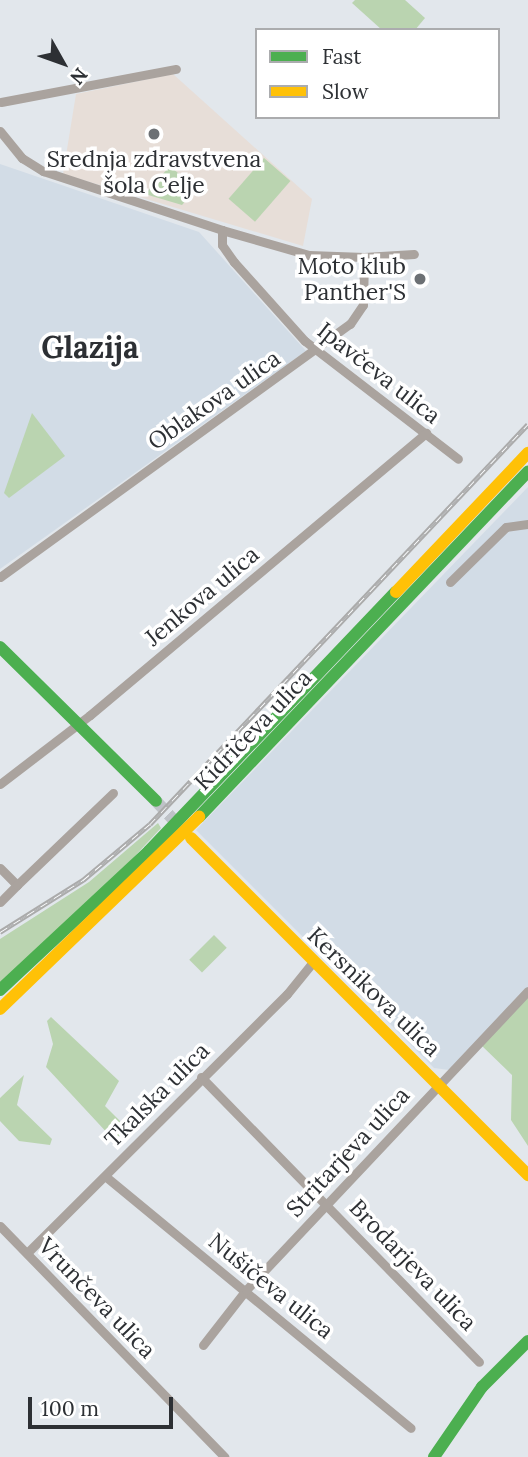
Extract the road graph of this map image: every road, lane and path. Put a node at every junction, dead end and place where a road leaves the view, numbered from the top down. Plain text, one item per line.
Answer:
1 (176, 69) dead end
2 (0, 102) edge
3 (0, 111) edge
4 (0, 131) edge
5 (222, 230) junction
6 (414, 254) dead end
7 (364, 257) junction
8 (315, 351) junction
9 (426, 433) junction
10 (528, 453) edge
11 (458, 459) dead end
12 (528, 472) edge
13 (528, 524) edge
14 (0, 577) edge
15 (450, 582) dead end
16 (0, 647) edge
17 (77, 726) junction
18 (0, 784) edge
19 (113, 793) dead end
20 (156, 801) tunnel mouth
21 (191, 838) tunnel mouth
22 (0, 868) edge
23 (17, 885) junction
24 (0, 902) edge
25 (313, 962) junction
26 (0, 990) edge
27 (528, 991) edge
28 (0, 1009) edge
29 (201, 1077) junction
30 (438, 1084) junction
31 (528, 1175) edge
32 (105, 1176) junction
33 (327, 1203) junction
34 (0, 1226) edge
35 (27, 1253) junction
36 (246, 1290) junction
37 (528, 1341) edge
38 (203, 1345) dead end
39 (479, 1362) dead end
40 (411, 1428) dead end
41 (225, 1457) edge
42 (434, 1457) edge

1 - 2 street
2 - 3 street
4 - 5 street
5 - 7 street
5 - 8 street, Ipavčeva ulica
6 - 7 street
7 - 8 street, Oblakova ulica
8 - 9 street, Ipavčeva ulica
8 - 14 street, Oblakova ulica
9 - 11 street, Ipavčeva ulica
9 - 17 street, Jenkova ulica
10 - 26 main road, Kidričeva ulica
12 - 28 main road, Kidričeva ulica
13 - 15 street
16 - 17 main road
17 - 18 street, Jenkova ulica
17 - 20 main road
19 - 23 street
21 - 25 main road, Kersnikova ulica
22 - 23 street
23 - 24 street
25 - 29 street, Tkalska ulica
25 - 30 main road, Kersnikova ulica
27 - 30 street, Stritarjeva ulica
29 - 32 street, Tkalska ulica
29 - 33 street, Brodarjeva ulica
30 - 31 main road, Kersnikova ulica
30 - 33 street, Stritarjeva ulica
32 - 35 street, Tkalska ulica
32 - 36 street, Nušičeva ulica
33 - 36 street, Stritarjeva ulica
33 - 39 street, Brodarjeva ulica
34 - 35 street, Vrunčeva ulica
35 - 41 street, Vrunčeva ulica
36 - 38 street, Stritarjeva ulica
36 - 40 street, Nušičeva ulica
37 - 42 main road

